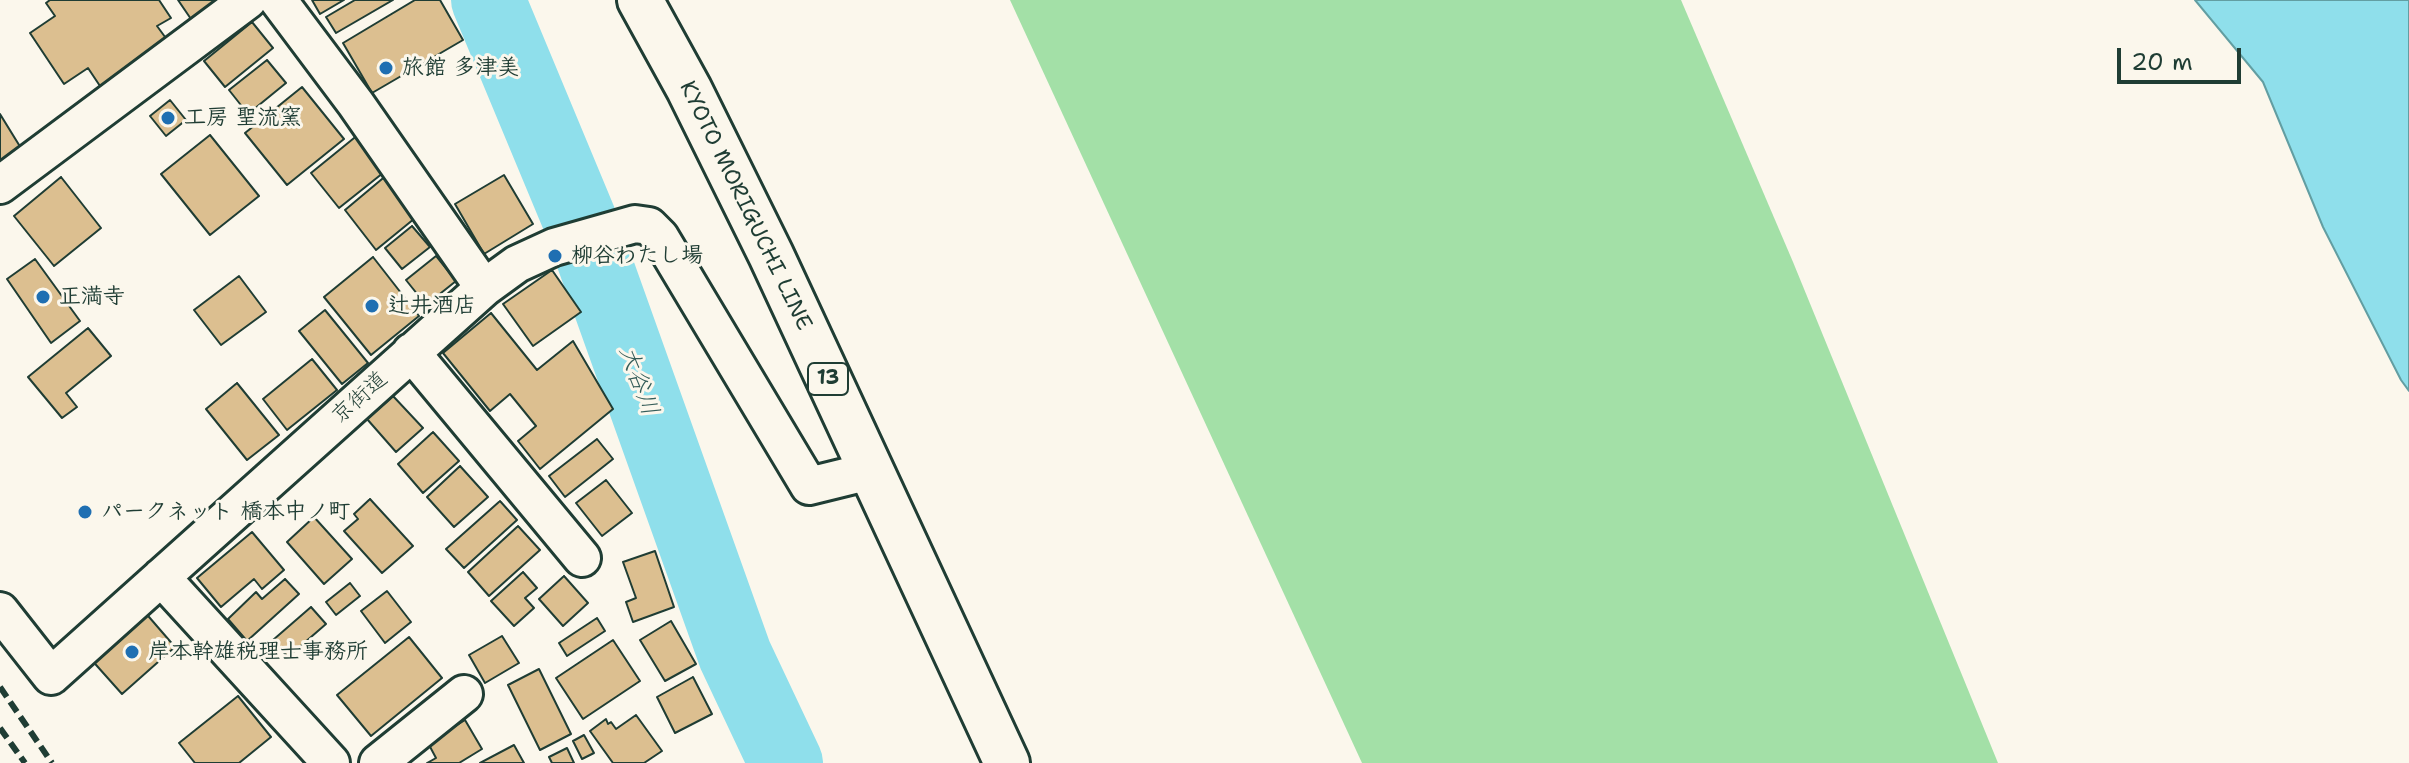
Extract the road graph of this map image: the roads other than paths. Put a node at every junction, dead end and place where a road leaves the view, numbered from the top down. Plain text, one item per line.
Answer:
1 (248, 0) edge
2 (278, 0) edge
3 (640, 0) edge
4 (0, 185) edge
5 (484, 288) junction
6 (411, 352) junction
7 (870, 471) junction
8 (582, 558) dead end
9 (161, 577) junction
10 (0, 611) edge
11 (464, 694) dead end
12 (331, 763) edge
13 (378, 763) edge
14 (1007, 763) edge

1 - 4 street
2 - 5 street
3 - 7 main road, KYOTO MORIGUCHI LINE / 13
5 - 6 street, 京街道
5 - 7 street, 京街道
6 - 8 street
6 - 9 street, 京街道
7 - 14 main road, KYOTO MORIGUCHI LINE / 13
9 - 10 street, 京街道
9 - 12 street
11 - 13 street

